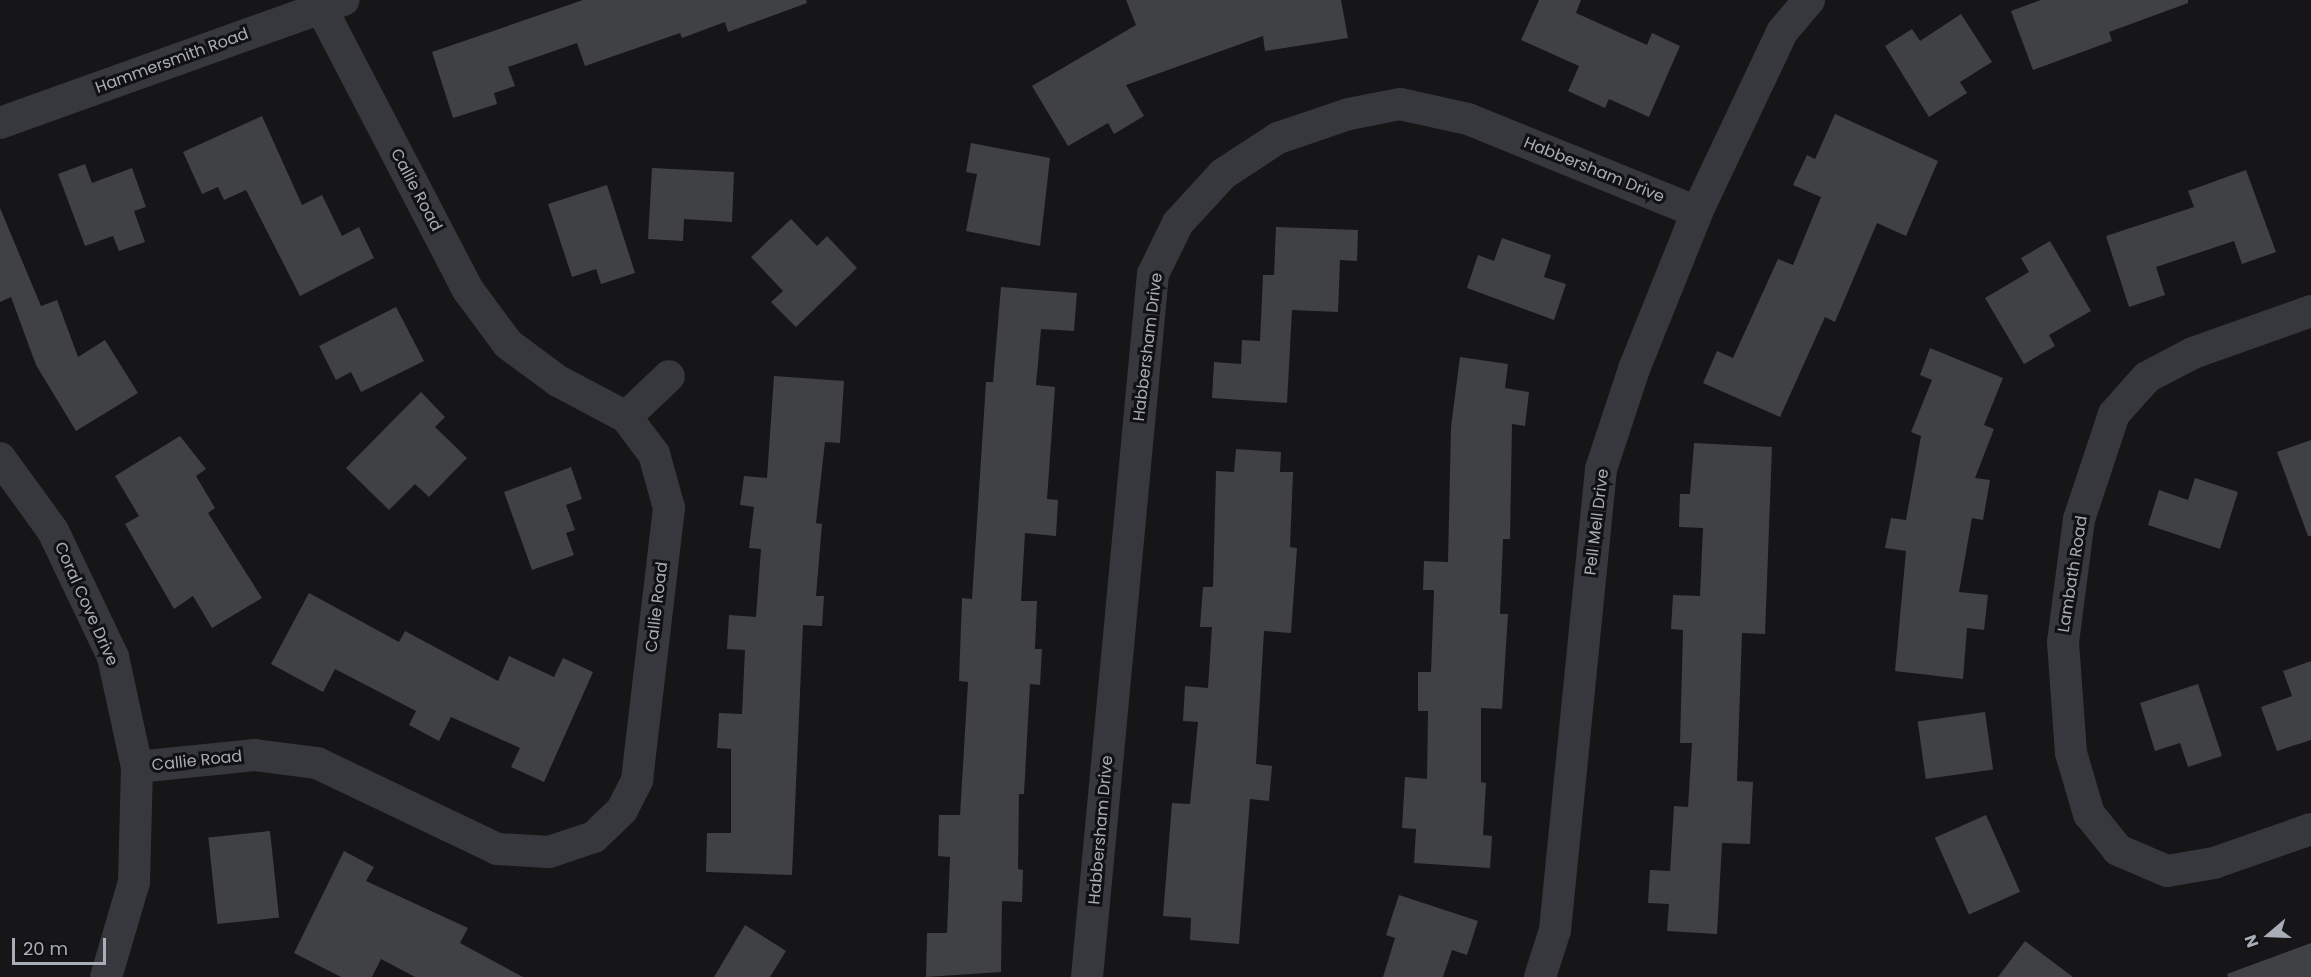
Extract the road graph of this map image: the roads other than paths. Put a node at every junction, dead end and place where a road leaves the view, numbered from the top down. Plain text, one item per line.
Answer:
1 (1809, 0) edge
2 (333, 4) edge
3 (0, 123) edge
4 (1697, 212) junction
5 (2311, 311) edge
6 (669, 376) dead end
7 (626, 417) junction
8 (0, 458) edge
9 (136, 767) junction
10 (2311, 829) edge
11 (106, 977) edge
12 (1087, 977) edge
13 (1540, 977) edge

1 - 4 street, Pell Mell Drive
2 - 3 street, Hammersmith Road
2 - 7 street, Callie Road
4 - 12 street, Habbersham Drive
4 - 13 street, Pell Mell Drive
5 - 10 street, Lambath Road
6 - 7 street
7 - 9 street, Callie Road
8 - 9 street, Coral Cove Drive
9 - 11 street, Coral Cove Drive

